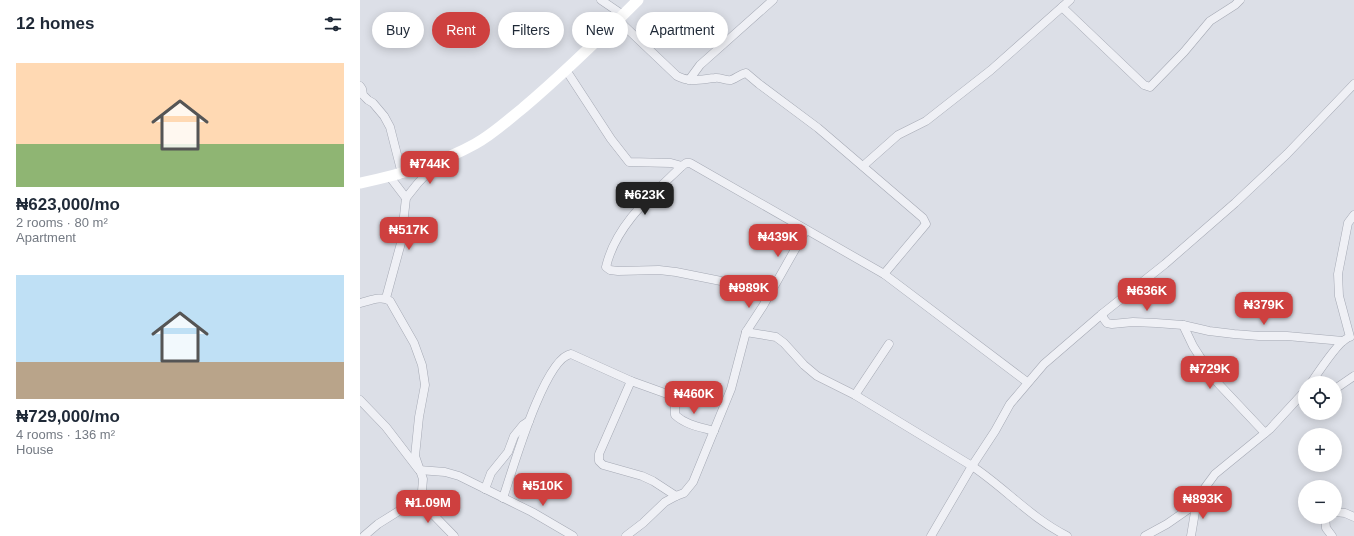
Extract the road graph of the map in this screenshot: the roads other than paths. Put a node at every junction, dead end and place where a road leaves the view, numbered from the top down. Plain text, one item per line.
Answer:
1 (601, 0) edge
2 (638, 0) edge
3 (773, 0) edge
4 (1070, 0) edge
5 (1240, 0) edge
6 (1062, 7) junction
7 (614, 12) edge
8 (625, 12) edge
9 (628, 25) edge
10 (588, 48) edge
11 (566, 70) junction
12 (689, 80) junction
13 (1354, 84) edge
14 (360, 86) edge
15 (440, 160) junction
16 (682, 166) junction
17 (863, 166) junction
18 (402, 174) junction
19 (390, 177) junction
20 (360, 183) edge
21 (406, 198) junction
22 (1354, 215) edge
23 (806, 230) junction
24 (884, 274) junction
25 (768, 296) junction
26 (386, 298) junction
27 (360, 303) edge
28 (1102, 314) junction
29 (1183, 325) junction
30 (746, 332) junction
31 (1349, 339) edge
32 (889, 344) dead end
33 (1317, 376) edge
34 (1354, 376) edge
35 (631, 381) junction
36 (1027, 382) junction
37 (1342, 384) edge
38 (855, 395) junction
39 (360, 400) edge
40 (1298, 401) edge
41 (529, 421) junction
42 (714, 431) junction
43 (1265, 434) junction
44 (972, 466) junction
45 (419, 470) junction
46 (485, 489) junction
47 (676, 496) junction
48 (503, 498) junction
49 (418, 499) junction
50 (1197, 500) junction
51 (1342, 513) edge
52 (1354, 517) edge
53 (1326, 524) edge
54 (363, 534) edge
55 (454, 536) edge
56 (573, 536) edge
57 (626, 536) edge
58 (931, 536) edge
59 (1068, 536) edge
60 (1145, 536) edge
61 (1191, 536) edge
62 (1332, 536) edge

1 - 7 street
2 - 8 main road
3 - 12 street
4 - 6 street
5 - 6 street
6 - 17 street
9 - 12 street
10 - 11 main road
11 - 15 main road
11 - 16 street
12 - 17 street
13 - 28 street
14 - 18 street
15 - 18 main road
15 - 21 street
16 - 23 street
16 - 25 street
17 - 24 street
18 - 19 main road
19 - 20 main road
19 - 21 street
21 - 26 street
22 - 31 street
23 - 24 street
23 - 25 street
24 - 36 street
25 - 30 street
26 - 27 street
26 - 45 street
28 - 29 street
28 - 36 street
29 - 31 street
29 - 43 street
30 - 38 street
30 - 42 street
31 - 33 street
32 - 38 street
34 - 37 street
35 - 41 street
35 - 42 street
35 - 47 street
36 - 44 street
38 - 44 street
39 - 45 street
40 - 43 street
41 - 46 street
41 - 48 street
42 - 47 street
43 - 50 street
44 - 58 street
44 - 59 street
45 - 46 street
45 - 49 street
46 - 48 street
47 - 57 street
48 - 56 street
49 - 54 street
49 - 55 street
50 - 60 street
50 - 61 street
51 - 52 street
53 - 62 street

